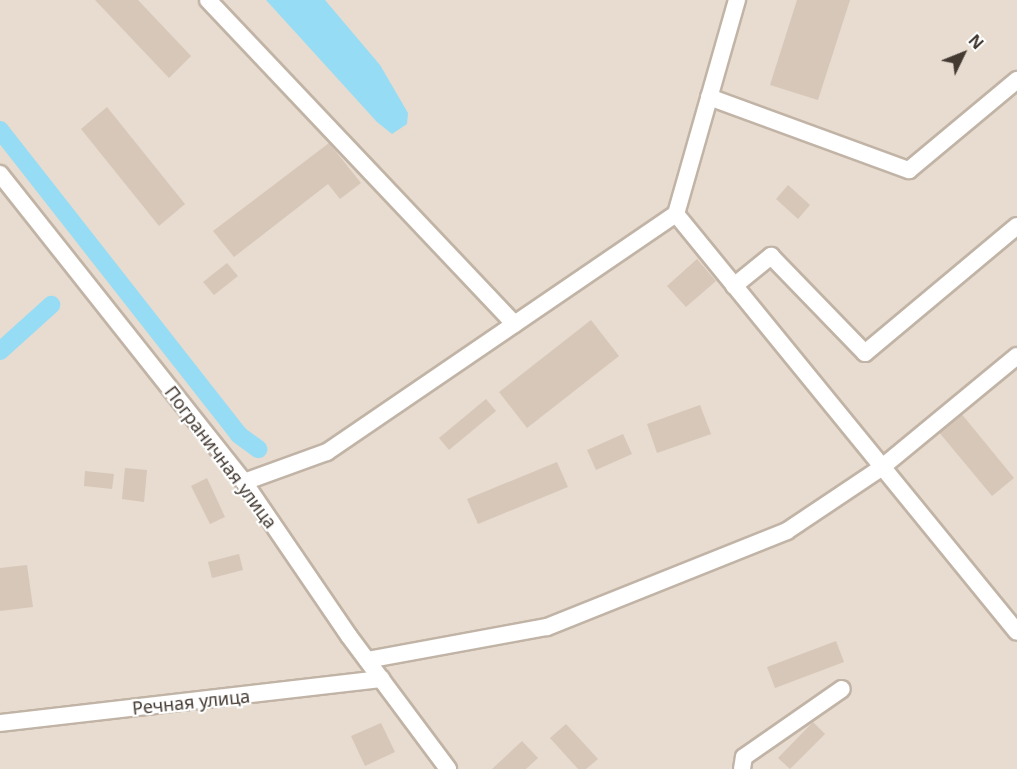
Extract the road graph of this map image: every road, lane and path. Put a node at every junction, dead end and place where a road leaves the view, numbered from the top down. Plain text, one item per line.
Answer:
1 (208, 0) edge
2 (737, 0) edge
3 (1017, 80) edge
4 (709, 97) junction
5 (0, 174) edge
6 (676, 214) junction
7 (1017, 226) edge
8 (734, 286) junction
9 (514, 324) junction
10 (1017, 356) edge
11 (881, 468) junction
12 (244, 482) junction
13 (1017, 632) edge
14 (367, 660) junction
15 (381, 679) junction
16 (842, 689) dead end
17 (0, 723) edge
18 (448, 769) edge
19 (742, 769) edge

1 - 9 street
2 - 4 street
3 - 4 street
4 - 6 street
5 - 12 street, Пограничная улица
6 - 8 street
6 - 9 street
7 - 8 street
8 - 11 street
9 - 12 street
10 - 11 street
11 - 13 street
11 - 14 street
12 - 14 street, Пограничная улица
14 - 15 street, Пограничная улица
15 - 17 street, Речная улица
15 - 18 street, Пограничная улица
16 - 19 street

